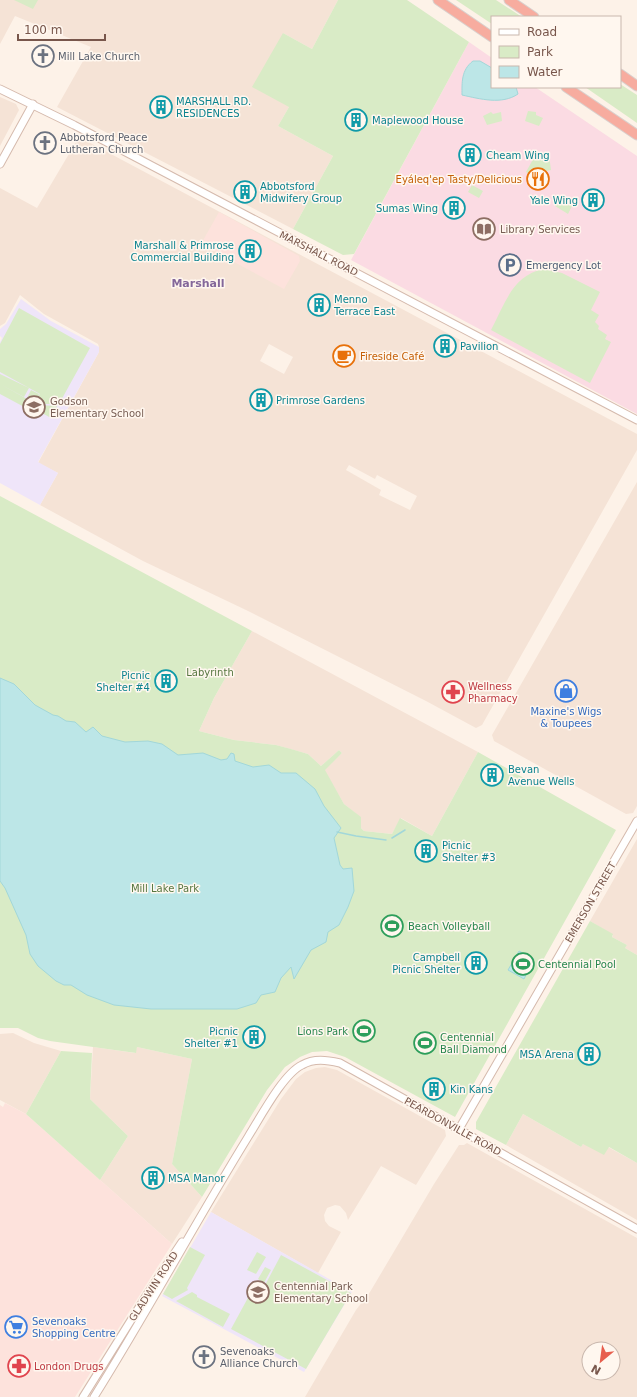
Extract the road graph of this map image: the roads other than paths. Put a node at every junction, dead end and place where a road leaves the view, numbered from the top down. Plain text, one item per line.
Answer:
1 (438, 0) edge
2 (509, 0) edge
3 (533, 16) edge
4 (491, 36) edge
5 (621, 75) edge
6 (637, 86) edge
7 (567, 88) edge
8 (0, 89) edge
9 (33, 104) junction
10 (637, 135) edge
11 (0, 164) edge
12 (637, 420) edge
13 (637, 821) edge
14 (275, 1096) joint
15 (459, 1129) junction
16 (637, 1229) edge
17 (187, 1238) junction
18 (148, 1293) junction
19 (155, 1298) junction
20 (83, 1397) edge
21 (94, 1397) edge

1 - 4 highway
2 - 3 highway
5 - 6 highway
7 - 10 highway
8 - 9 main road, MARSHALL ROAD
9 - 11 main road
9 - 12 main road, MARSHALL ROAD
13 - 15 main road, EMERSON STREET
14 - 15 main road, PEARDONVILLE ROAD
14 - 17 main road, GLADWIN ROAD
15 - 16 main road, PEARDONVILLE ROAD
17 - 18 main road, GLADWIN ROAD
17 - 19 main road, GLADWIN ROAD
18 - 19 main road
18 - 20 main road, GLADWIN ROAD
19 - 21 main road, GLADWIN ROAD

